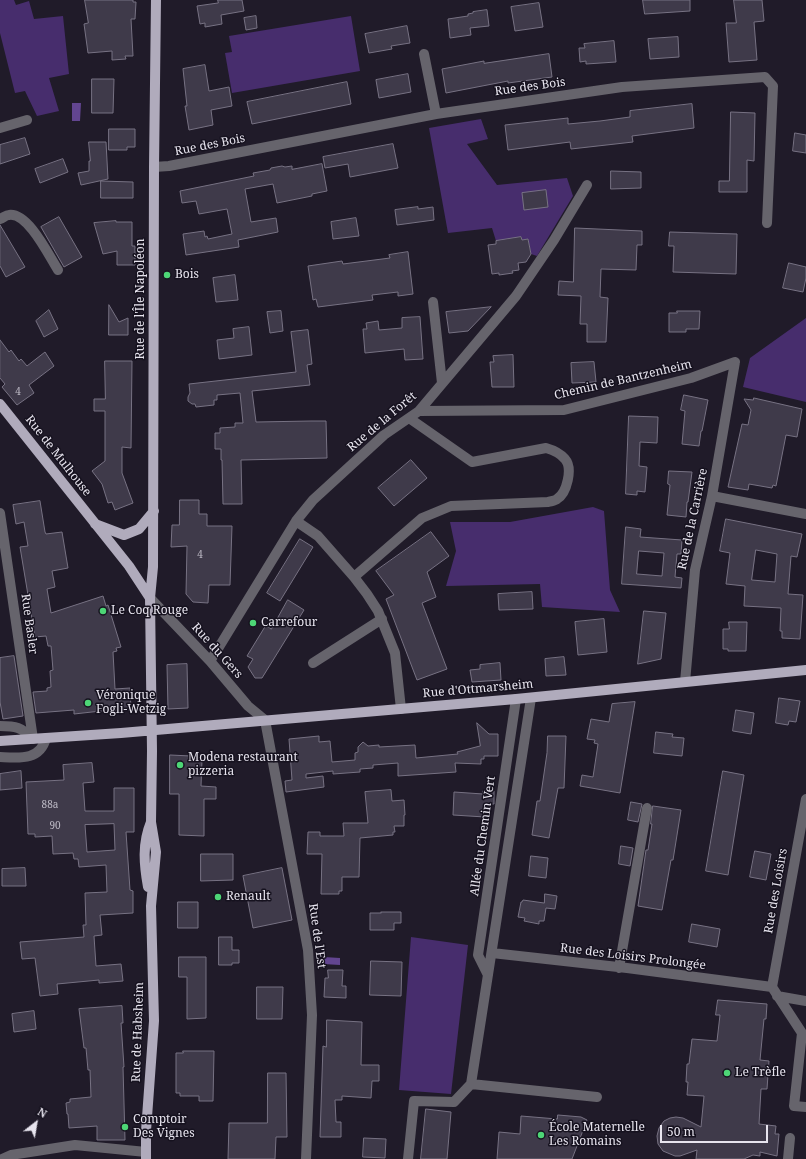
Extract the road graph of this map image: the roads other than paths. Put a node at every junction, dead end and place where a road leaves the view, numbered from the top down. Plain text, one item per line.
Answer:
1 (156, 0) edge
2 (424, 54) dead end
3 (436, 114) junction
4 (27, 120) dead end
5 (0, 128) edge
6 (154, 167) junction
7 (586, 185) dead end
8 (0, 219) edge
9 (767, 223) dead end
10 (58, 270) dead end
11 (434, 302) dead end
12 (735, 362) joint
13 (442, 384) junction
14 (0, 405) edge
15 (419, 411) junction
16 (409, 418) junction
17 (712, 496) junction
18 (154, 511) junction
19 (0, 513) edge
20 (806, 514) edge
21 (296, 521) junction
22 (95, 524) junction
23 (354, 577) junction
24 (150, 598) junction
25 (380, 615) junction
26 (210, 661) junction
27 (313, 663) dead end
28 (806, 670) edge
29 (685, 682) junction
30 (531, 698) junction
31 (516, 699) junction
32 (401, 709) junction
33 (266, 720) junction
34 (0, 726) edge
35 (152, 731) junction
36 (46, 738) junction
37 (32, 739) junction
38 (0, 741) edge
39 (0, 757) edge
40 (806, 799) edge
41 (647, 808) dead end
42 (492, 953) junction
43 (619, 968) junction
44 (488, 975) junction
45 (774, 992) junction
46 (806, 1001) edge
47 (471, 1084) junction
48 (597, 1097) dead end
49 (806, 1107) edge
50 (790, 1138) dead end
51 (146, 1156) edge
52 (2, 1159) edge
53 (306, 1159) edge
54 (408, 1159) edge
55 (788, 1159) edge

1 - 6 main road, Rue de l'Île Napoléon
2 - 3 street
3 - 6 street, Rue des Bois
3 - 9 street, Rue des Bois
4 - 5 street
6 - 18 main road, Rue de l'Île Napoléon
7 - 13 street, Rue de la Forêt
8 - 10 street
11 - 13 street
12 - 15 street, Chemin de Bantzenheim
12 - 17 street, Rue de la Carrière
13 - 15 street, Rue de la Forêt
14 - 22 main road, Rue de Mulhouse
15 - 16 street, Rue de la Forêt
16 - 21 street, Rue de la Forêt
16 - 23 street
17 - 20 street
17 - 29 street, Rue de la Carrière
18 - 22 main road
18 - 24 main road, Rue de l'Île Napoléon
19 - 37 street, Rue Basler
21 - 23 street
21 - 26 street, Rue de la Forêt
22 - 24 main road, Rue de Mulhouse
23 - 25 street
24 - 26 street, Rue du Gers
24 - 35 main road, Rue de Habsheim
25 - 27 street
25 - 32 street
26 - 33 street, Rue du Gers
28 - 29 main road, Rue d'Ottmarsheim
29 - 30 main road, Rue d'Ottmarsheim
30 - 31 main road, Rue d'Ottmarsheim
30 - 42 street
31 - 32 main road, Rue d'Ottmarsheim
31 - 44 street, Allée du Chemin Vert
32 - 33 main road, Rue d'Ottmarsheim
33 - 35 main road, Rue d'Ottmarsheim
33 - 53 street, Rue de l'Est
34 - 37 street
35 - 36 main road, Rue d'Ottmarsheim
35 - 51 main road, Rue de Habsheim
36 - 37 main road, Rue d'Ottmarsheim
36 - 39 street
37 - 38 main road, Rue d'Ottmarsheim
40 - 45 street, Rue des Loisirs
41 - 43 street
42 - 43 street, Rue des Loisirs Prolongée
42 - 44 street
43 - 45 street, Rue des Loisirs Prolongée
44 - 47 street
45 - 46 street, Rue des Loisirs Prolongée
45 - 49 street
47 - 48 street
47 - 54 street
50 - 55 street
51 - 52 street

